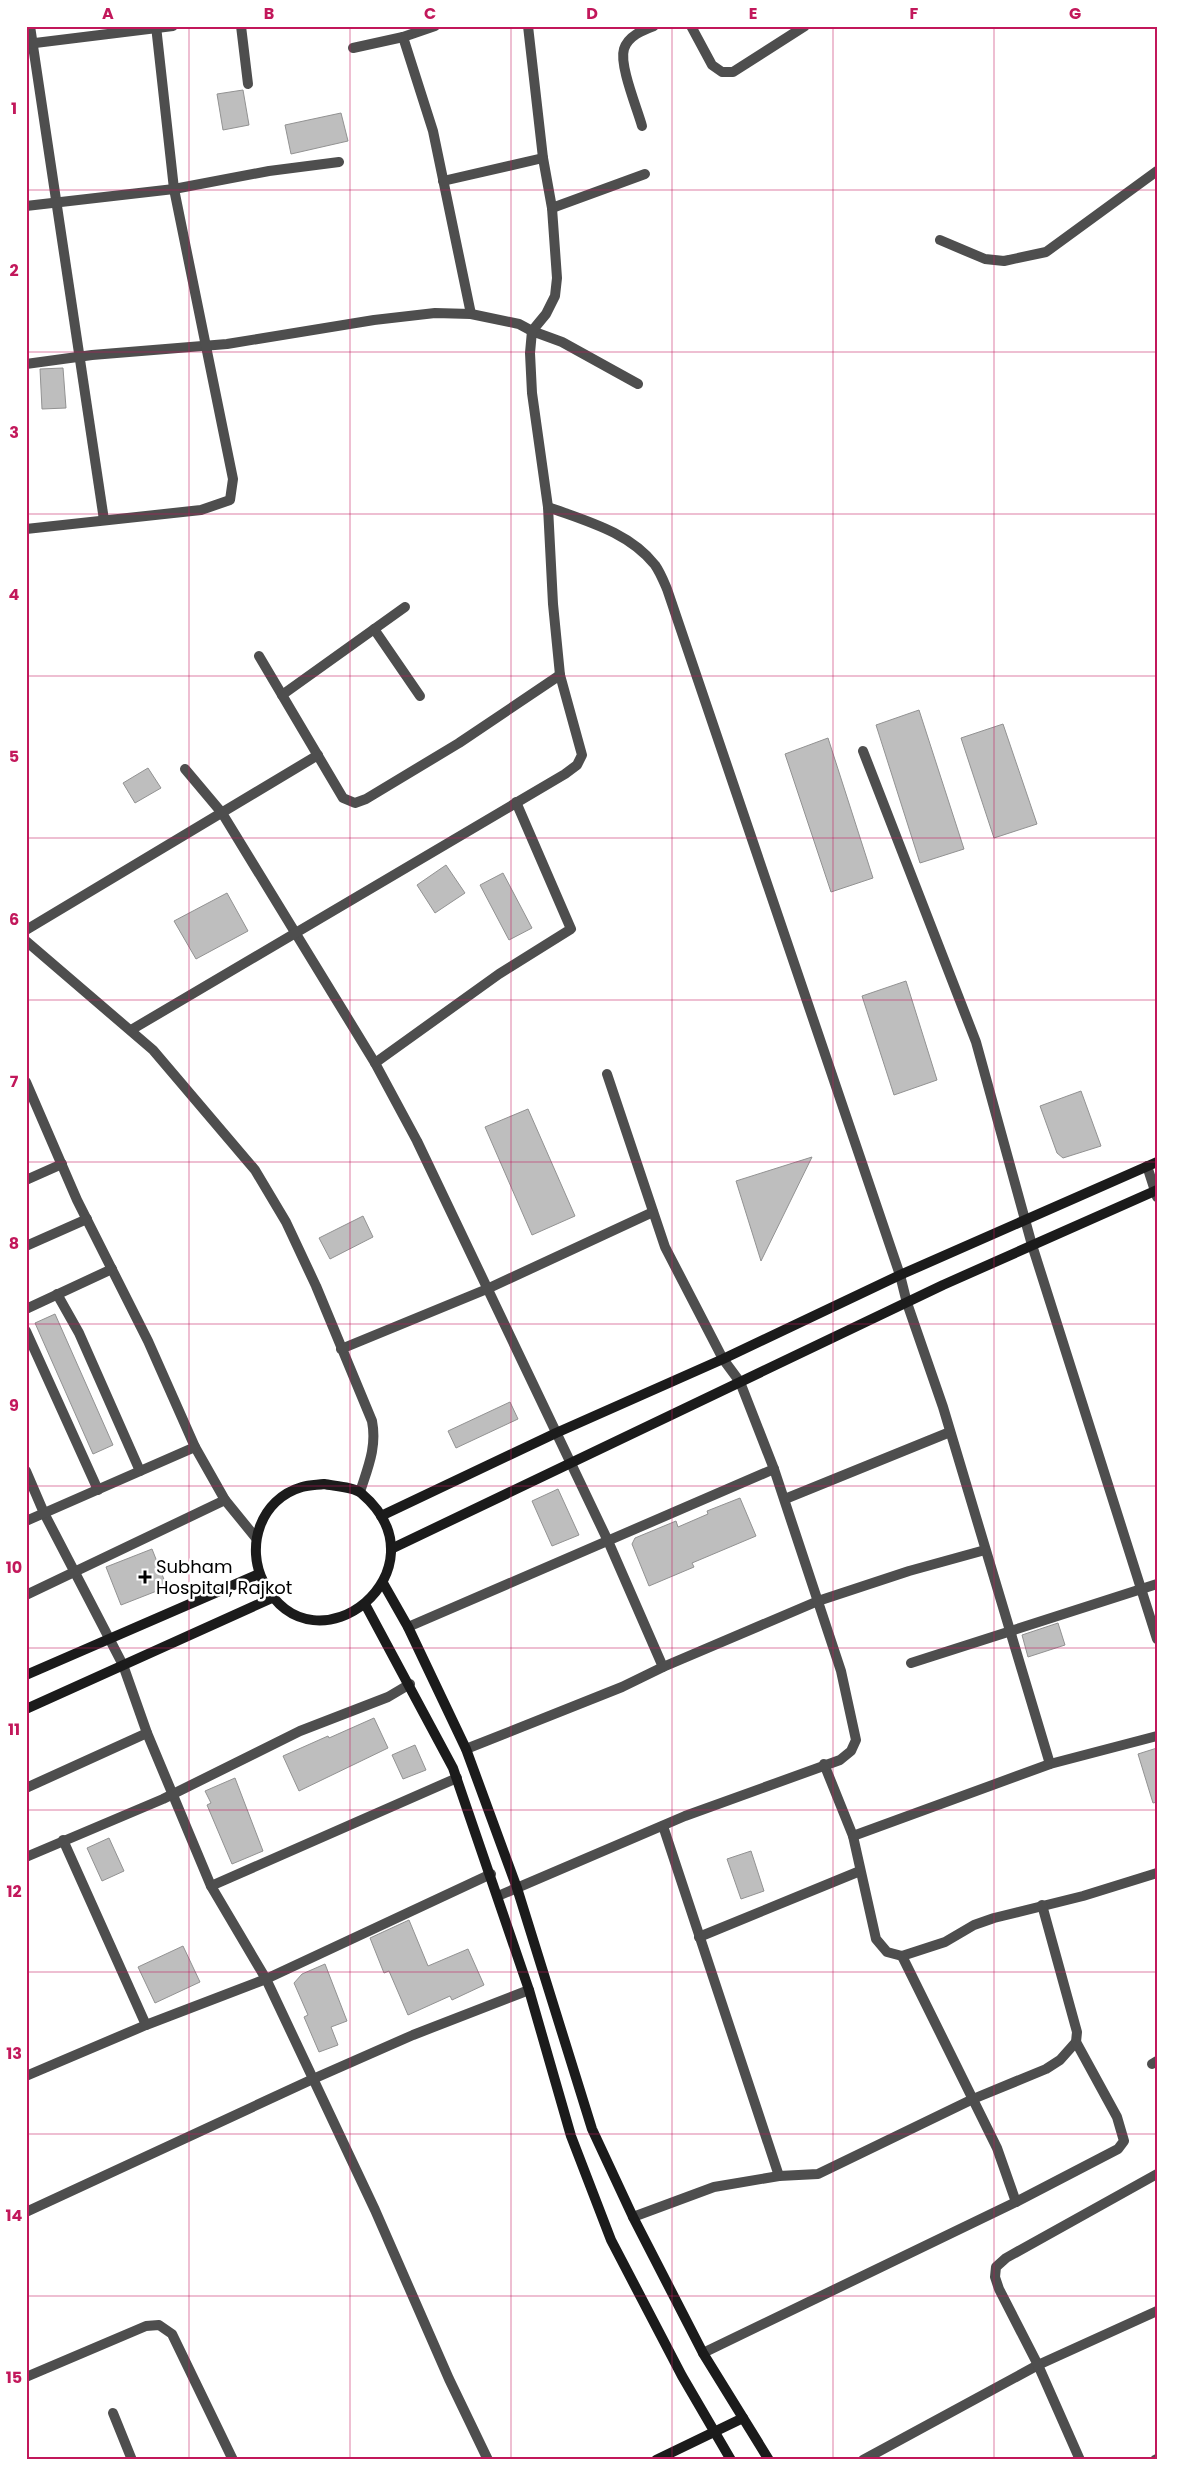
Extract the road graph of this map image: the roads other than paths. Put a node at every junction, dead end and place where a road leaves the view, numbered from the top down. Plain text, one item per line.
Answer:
1 (30, 26) edge
2 (173, 26) edge
3 (240, 26) edge
4 (435, 26) edge
5 (528, 26) edge
6 (654, 26) edge
7 (691, 26) edge
8 (805, 26) edge
9 (157, 27) edge
10 (403, 37) junction
11 (29, 44) edge
12 (352, 48) dead end
13 (248, 84) dead end
14 (642, 126) dead end
15 (543, 158) junction
16 (339, 162) dead end
17 (1157, 171) edge
18 (644, 174) dead end
19 (443, 181) junction
20 (174, 188) junction
21 (56, 202) junction
22 (26, 206) edge
23 (552, 208) junction
24 (940, 240) dead end
25 (471, 314) junction
26 (532, 332) junction
27 (204, 345) junction
28 (78, 358) junction
29 (26, 364) edge
30 (638, 384) dead end
31 (548, 507) junction
32 (104, 520) junction
33 (26, 529) edge
34 (405, 607) dead end
35 (374, 629) junction
36 (259, 656) dead end
37 (560, 675) junction
38 (282, 695) junction
39 (420, 696) dead end
40 (863, 751) dead end
41 (318, 755) junction
42 (185, 770) dead end
43 (516, 802) junction
44 (222, 813) junction
45 (26, 930) edge
46 (296, 932) junction
47 (26, 941) edge
48 (131, 1030) junction
49 (375, 1063) junction
50 (606, 1074) dead end
51 (26, 1082) edge
52 (62, 1164) junction
53 (1152, 1164) edge
54 (26, 1180) edge
55 (1156, 1193) edge
56 (653, 1212) junction
57 (87, 1219) junction
58 (1026, 1219) junction
59 (26, 1246) edge
60 (1032, 1246) junction
61 (112, 1269) junction
62 (900, 1275) junction
63 (487, 1290) junction
64 (58, 1294) junction
65 (906, 1302) junction
66 (26, 1309) edge
67 (26, 1331) edge
68 (341, 1349) junction
69 (723, 1359) junction
70 (740, 1382) junction
71 (950, 1432) junction
72 (556, 1433) junction
73 (195, 1447) junction
74 (570, 1464) junction
75 (774, 1469) junction
76 (26, 1470) edge
77 (140, 1471) junction
78 (98, 1490) junction
79 (360, 1492) junction
80 (785, 1499) junction
81 (225, 1500) junction
82 (44, 1513) junction
83 (381, 1516) junction
84 (26, 1521) edge
85 (256, 1538) junction
86 (608, 1541) junction
87 (390, 1549) junction
88 (985, 1550) junction
89 (74, 1574) junction
90 (259, 1574) junction
91 (383, 1583) junction
92 (1157, 1584) edge
93 (1140, 1589) junction
94 (26, 1595) edge
95 (272, 1598) junction
96 (818, 1601) junction
97 (366, 1604) junction
98 (408, 1626) junction
99 (1009, 1630) junction
100 (108, 1638) junction
101 (1157, 1640) edge
102 (911, 1663) dead end
103 (123, 1665) junction
104 (663, 1667) junction
105 (26, 1675) edge
106 (410, 1684) junction
107 (26, 1709) edge
108 (147, 1733) junction
109 (1157, 1736) edge
110 (466, 1749) junction
111 (824, 1764) junction
112 (1050, 1764) junction
113 (457, 1778) junction
114 (26, 1788) edge
115 (173, 1794) junction
116 (663, 1826) junction
117 (853, 1836) junction
118 (64, 1840) junction
119 (26, 1857) edge
120 (860, 1871) junction
121 (1157, 1873) edge
122 (491, 1874) junction
123 (211, 1886) junction
124 (517, 1888) junction
125 (498, 1896) junction
126 (1042, 1905) junction
127 (699, 1936) junction
128 (902, 1956) junction
129 (266, 1979) junction
130 (529, 1990) junction
131 (146, 2025) junction
132 (1076, 2042) junction
133 (26, 2076) edge
134 (313, 2079) junction
135 (973, 2099) junction
136 (1157, 2174) edge
137 (779, 2176) junction
138 (1016, 2202) junction
139 (26, 2212) edge
140 (633, 2217) junction
141 (1157, 2311) edge
142 (703, 2353) junction
143 (1038, 2365) junction
144 (26, 2377) edge
145 (113, 2413) dead end
146 (743, 2418) junction
147 (714, 2432) junction
148 (132, 2460) edge
149 (233, 2460) edge
150 (488, 2460) edge
151 (656, 2460) edge
152 (731, 2460) edge
153 (769, 2460) edge
154 (863, 2460) edge
155 (1080, 2460) edge

1 - 11 street
2 - 9 street
3 - 13 street
4 - 10 street
5 - 15 street
6 - 14 street
7 - 8 street
9 - 11 street
9 - 20 street
10 - 12 street
10 - 19 street
11 - 21 street
15 - 19 street
15 - 23 street
16 - 20 street
17 - 24 street
18 - 23 street
19 - 25 street
20 - 21 street
20 - 27 street
21 - 22 street
21 - 28 street
23 - 26 street
25 - 26 street
25 - 27 street
26 - 30 street
26 - 31 street
27 - 28 street
27 - 32 street
28 - 29 street
28 - 32 street
31 - 37 street
31 - 62 street
32 - 33 street
34 - 35 street
35 - 38 street
35 - 39 street
36 - 38 street
37 - 41 street
37 - 43 street
38 - 41 street
40 - 58 street
41 - 44 street
42 - 44 street
43 - 46 street
43 - 49 street
44 - 45 street
44 - 46 street
46 - 48 street
46 - 49 street
47 - 48 street
48 - 68 street
49 - 63 street
50 - 56 street
51 - 52 street
52 - 54 street
52 - 57 street
53 - 55 street
53 - 58 main road
55 - 60 main road
56 - 63 street
56 - 69 street
57 - 59 street
57 - 61 street
58 - 60 street
58 - 62 main road
60 - 65 main road
60 - 93 street
61 - 64 street
61 - 73 street
62 - 65 street
62 - 69 main road
63 - 68 street
63 - 72 street
64 - 66 street
64 - 77 street
65 - 70 main road
65 - 71 street
67 - 78 street
68 - 79 street
69 - 70 street
69 - 72 main road
70 - 74 main road
70 - 75 street
71 - 80 street
71 - 88 street
72 - 74 street
72 - 83 main road
73 - 77 street
73 - 81 street
74 - 86 street
74 - 87 main road
75 - 80 street
75 - 86 street
76 - 82 street
77 - 78 street
78 - 82 street
79 - 83 main road
79 - 85 main road
80 - 96 street
81 - 85 street
81 - 89 street
82 - 84 street
82 - 89 street
83 - 87 main road
85 - 90 main road
86 - 98 street
86 - 104 street
87 - 91 main road
88 - 96 street
88 - 99 street
89 - 94 street
89 - 100 street
90 - 95 main road
90 - 100 main road
91 - 97 main road
91 - 98 main road
92 - 93 street
93 - 99 street
93 - 101 street
95 - 97 main road
95 - 103 main road
96 - 104 street
96 - 111 street
97 - 106 main road
98 - 110 main road
99 - 102 street
99 - 112 street
100 - 103 street
100 - 105 main road
103 - 107 main road
103 - 108 street
104 - 110 street
106 - 113 main road
106 - 115 street
108 - 114 street
108 - 115 street
109 - 112 street
110 - 124 main road
111 - 116 street
111 - 117 street
112 - 117 street
113 - 122 main road
113 - 123 street
115 - 118 street
115 - 123 street
116 - 124 street
116 - 127 street
117 - 120 street
118 - 119 street
118 - 131 street
120 - 127 street
120 - 128 street
121 - 126 street
122 - 125 main road
122 - 129 street
123 - 129 street
124 - 125 street
124 - 140 main road
125 - 130 main road
126 - 128 street
126 - 132 street
127 - 137 street
128 - 135 street
129 - 131 street
129 - 134 street
130 - 134 street
130 - 147 main road
131 - 133 street
132 - 135 street
132 - 138 street
134 - 139 street
134 - 150 street
135 - 137 street
135 - 138 street
136 - 143 street
137 - 140 street
138 - 142 street
140 - 142 main road
141 - 143 street
142 - 146 main road
143 - 154 street
143 - 155 street
144 - 149 street
145 - 148 street
146 - 147 main road
146 - 153 main road
147 - 151 main road
147 - 152 main road

